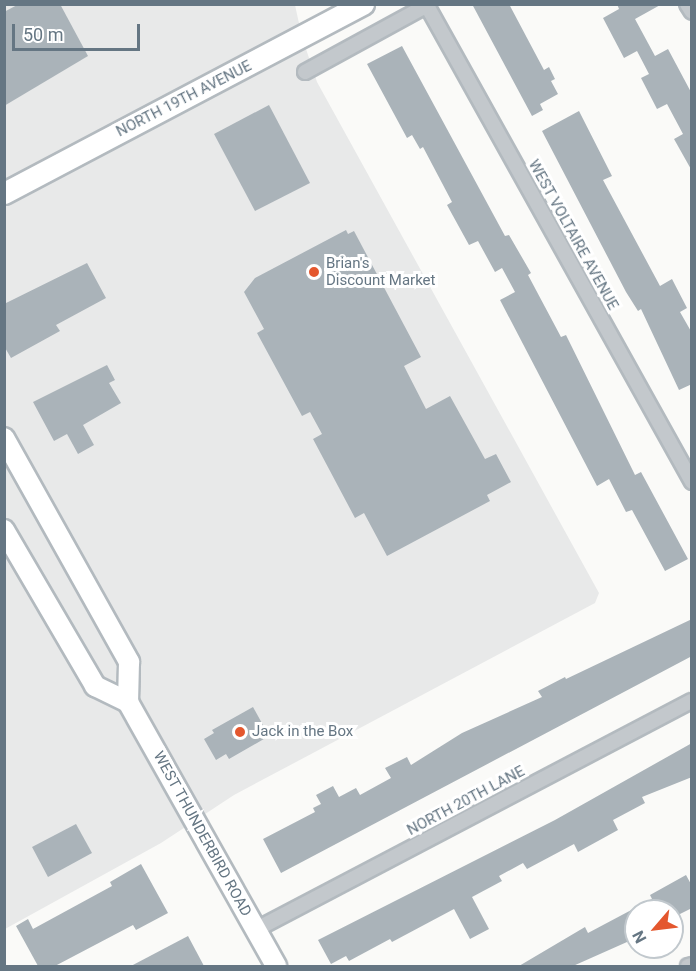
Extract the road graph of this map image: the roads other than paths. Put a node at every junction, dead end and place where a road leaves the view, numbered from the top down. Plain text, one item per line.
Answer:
1 (363, 4) edge
2 (687, 4) edge
3 (427, 5) edge
4 (692, 12) edge
5 (305, 72) dead end
6 (4, 193) edge
7 (4, 438) edge
8 (692, 482) edge
9 (4, 530) edge
10 (692, 701) edge
11 (128, 702) junction
12 (255, 930) junction
13 (276, 966) edge

1 - 6 main road, NORTH 19TH AVENUE
2 - 4 street
3 - 5 street
3 - 8 street, WEST VOLTAIRE AVENUE
7 - 11 main road
9 - 11 main road
10 - 12 street, NORTH 20TH LANE
11 - 12 main road, WEST THUNDERBIRD ROAD
12 - 13 main road, WEST THUNDERBIRD ROAD

